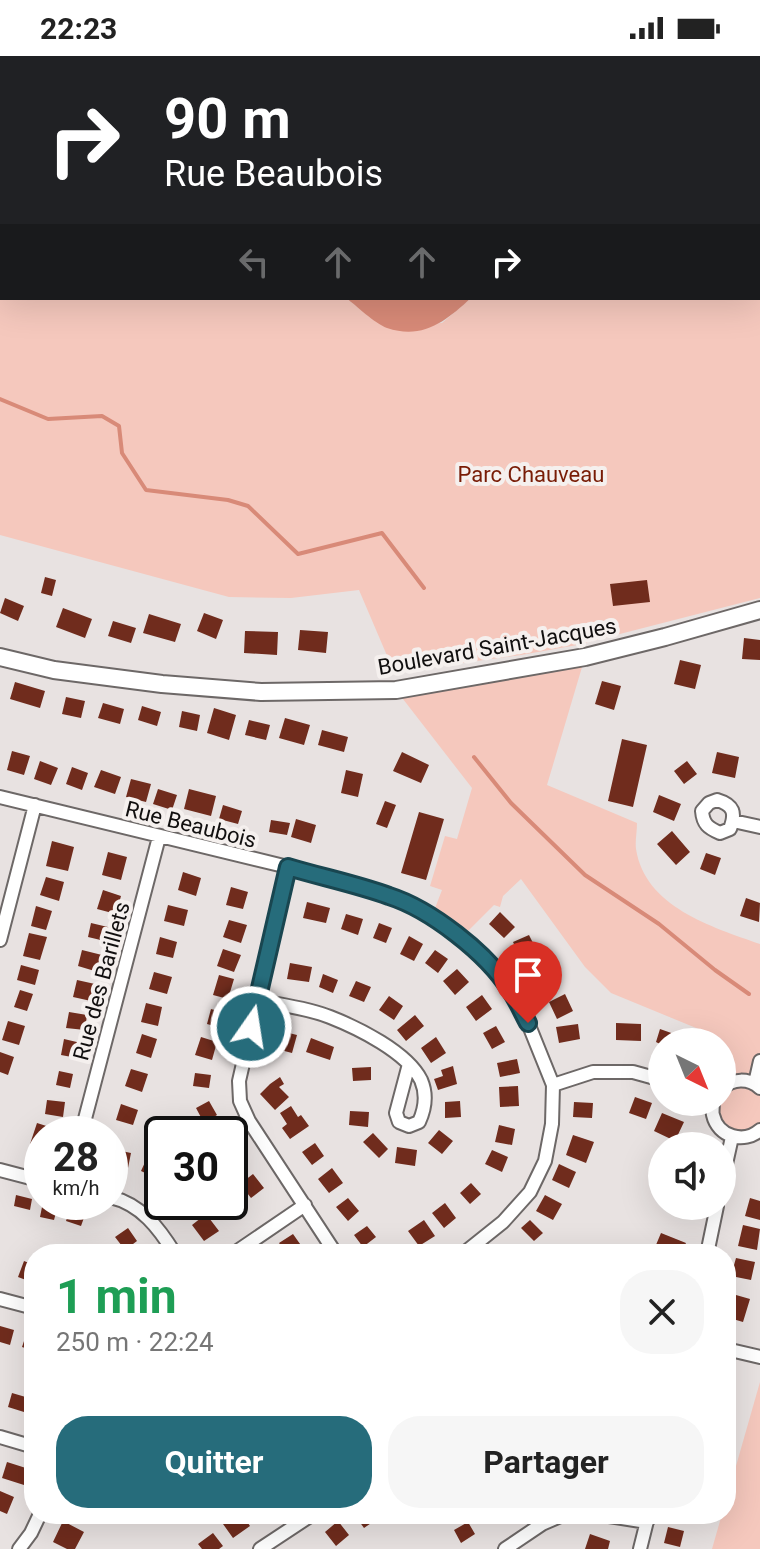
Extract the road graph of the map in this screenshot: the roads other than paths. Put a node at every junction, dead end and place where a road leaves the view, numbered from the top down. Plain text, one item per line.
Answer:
1 (760, 610) edge
2 (0, 657) edge
3 (0, 797) edge
4 (35, 805) junction
5 (733, 821) dead end
6 (760, 827) edge
7 (159, 837) junction
8 (288, 867) junction
9 (0, 938) edge
10 (257, 1000) junction
11 (760, 1061) edge
12 (409, 1064) dead end
13 (648, 1076) edge
14 (736, 1081) edge
15 (553, 1085) junction
16 (757, 1085) edge
17 (86, 1116) edge
18 (760, 1130) edge
19 (736, 1137) edge
20 (0, 1170) edge
21 (24, 1176) edge
22 (128, 1203) edge
23 (305, 1205) junction
24 (714, 1220) edge
25 (168, 1244) edge
26 (248, 1244) edge
27 (330, 1244) edge
28 (476, 1244) edge
29 (709, 1244) edge
30 (0, 1299) edge
31 (24, 1305) edge
32 (736, 1351) edge
33 (760, 1357) edge
34 (0, 1437) edge
35 (24, 1444) edge
36 (35, 1524) edge
37 (298, 1524) edge
38 (542, 1524) edge
39 (646, 1524) edge
40 (19, 1549) edge
41 (260, 1549) edge
42 (505, 1549) edge
43 (640, 1549) edge

1 - 2 street, Boulevard Saint-Jacques
3 - 4 street, Rue Beaubois
4 - 7 street, Rue Beaubois
4 - 9 street
5 - 6 street
7 - 8 street, Rue Beaubois
7 - 17 street, Rue des Barillets
8 - 10 street
8 - 15 street, Rue Beaubois
10 - 12 street
10 - 23 street
11 - 16 street
13 - 15 street
14 - 16 street
15 - 28 street, Rue Beaubois
18 - 19 street
20 - 21 street
22 - 25 street
23 - 26 street
23 - 27 street
24 - 29 street
30 - 31 street
32 - 33 street
34 - 35 street
36 - 40 street
37 - 41 street
38 - 42 street
39 - 43 street

